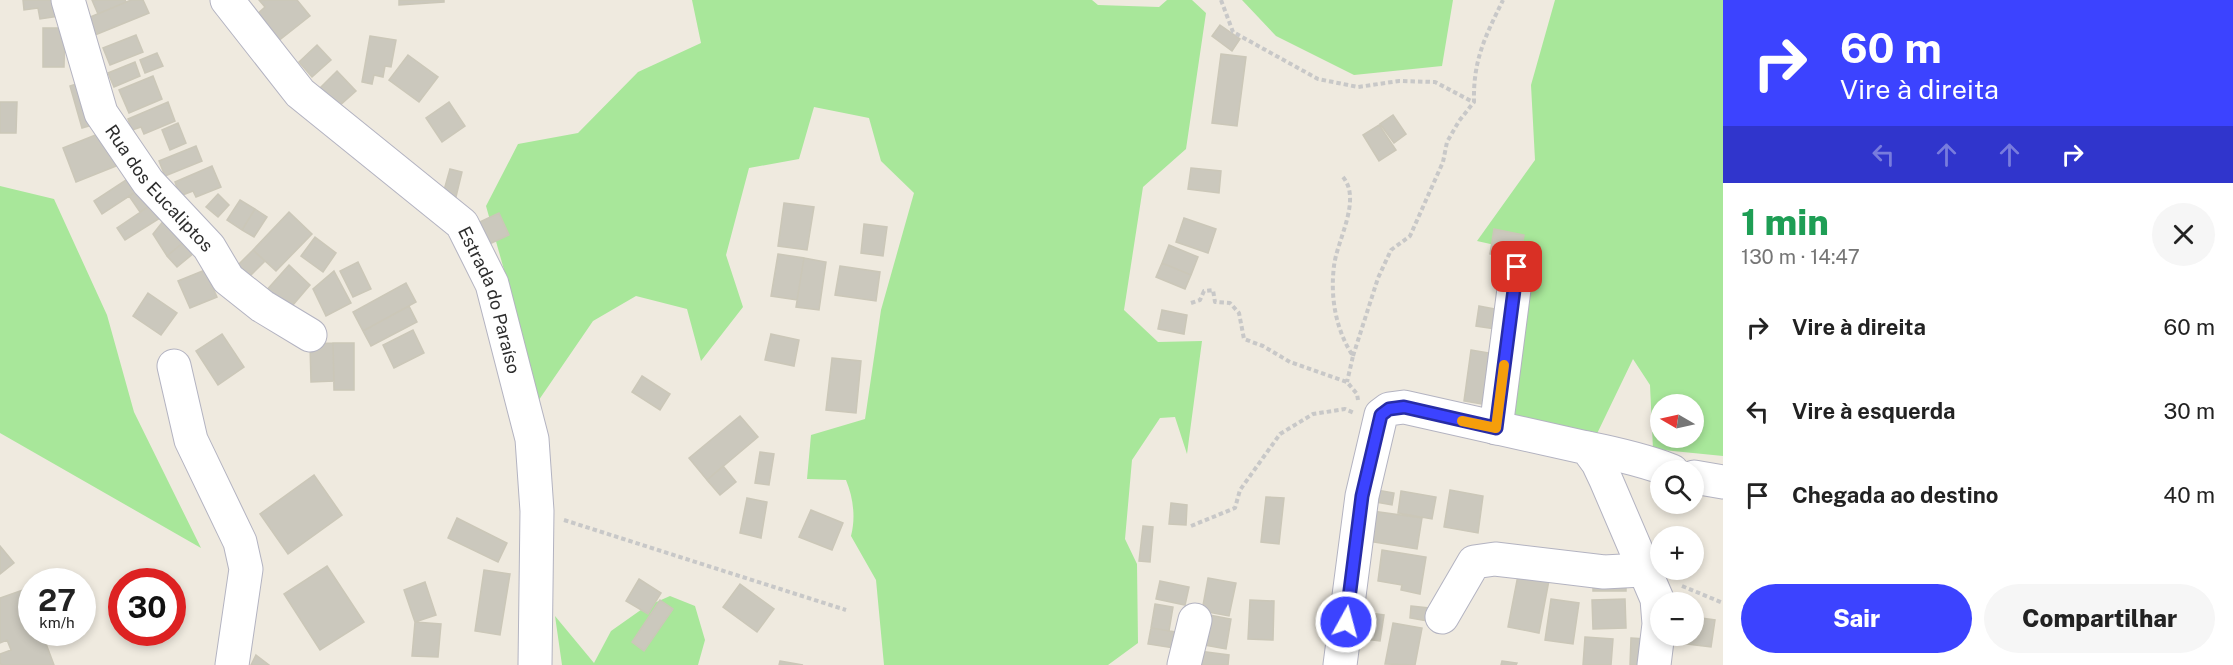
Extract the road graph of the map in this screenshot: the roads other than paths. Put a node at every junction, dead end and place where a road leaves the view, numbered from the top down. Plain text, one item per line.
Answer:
1 (68, 0) edge
2 (227, 0) edge
3 (1517, 267) dead end
4 (310, 335) dead end
5 (174, 366) dead end
6 (1496, 428) junction
7 (1587, 448) junction
8 (1650, 464) edge
9 (1704, 479) edge
10 (1723, 483) edge
11 (1642, 570) junction
12 (1442, 617) dead end
13 (1196, 620) dead end
14 (232, 665) edge
15 (535, 665) edge
16 (1184, 665) edge
17 (1340, 665) edge
18 (1654, 665) edge

1 - 4 street, Rua dos Eucaliptos
2 - 15 street, Estrada do Paraíso
3 - 6 street
5 - 14 street
6 - 7 street
6 - 17 street
7 - 8 street
7 - 11 street
9 - 10 street
11 - 12 street
11 - 18 street
13 - 16 street

